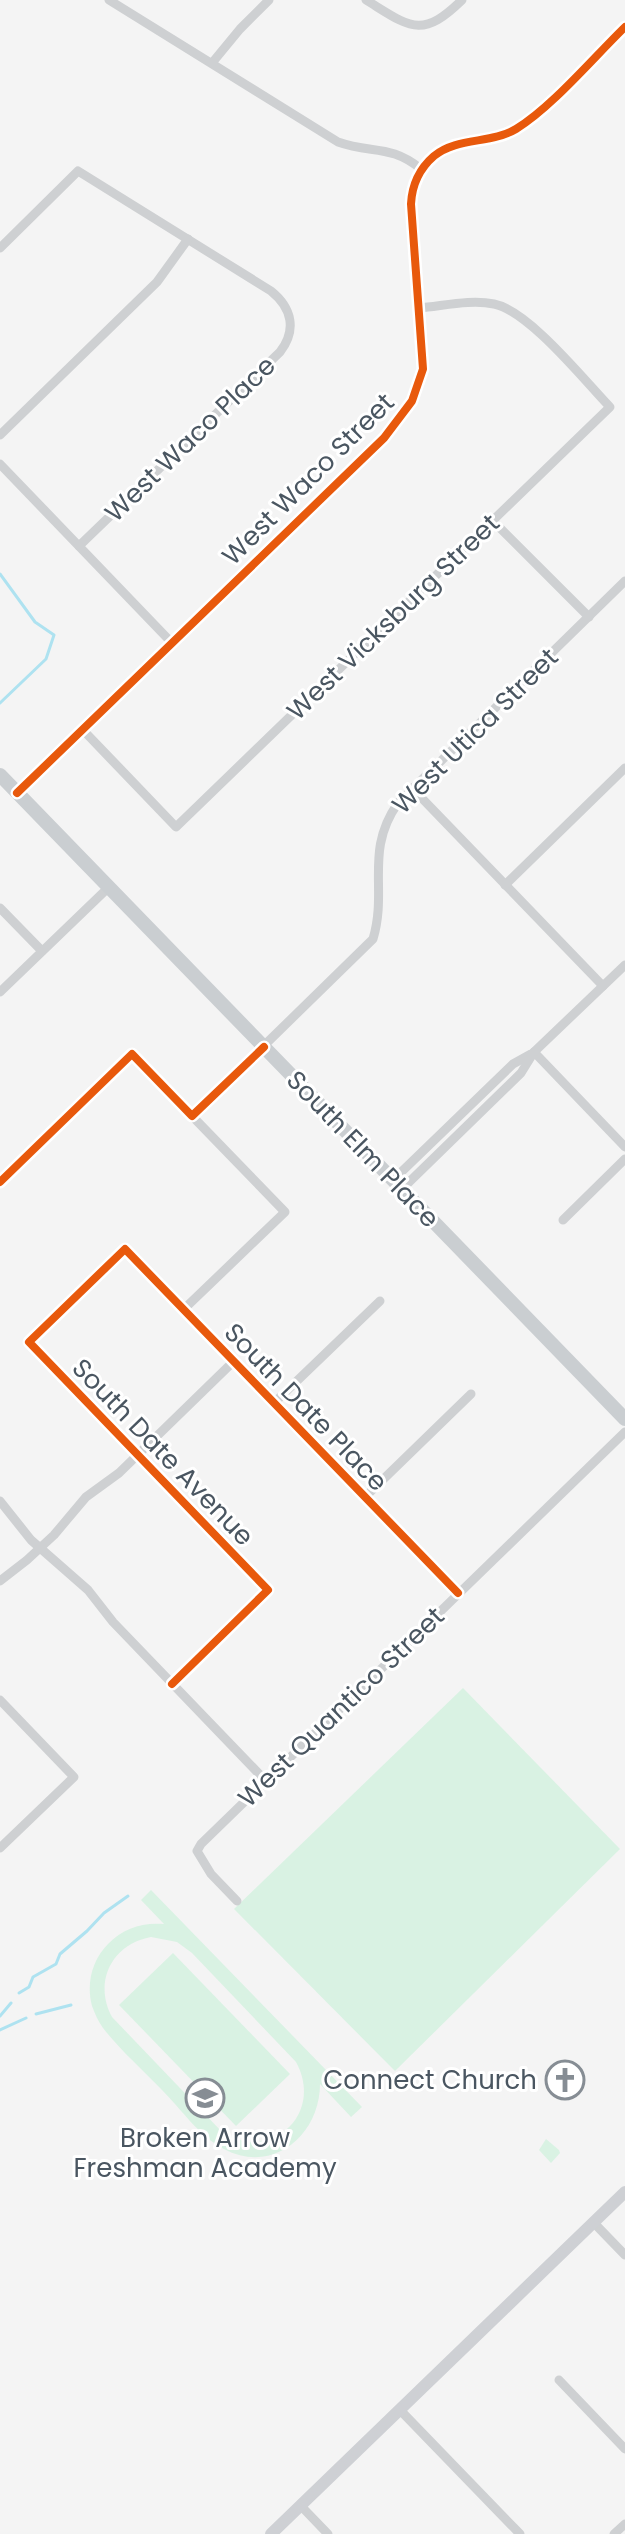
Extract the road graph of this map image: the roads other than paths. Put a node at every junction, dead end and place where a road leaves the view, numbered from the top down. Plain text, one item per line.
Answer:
1 (109, 0) edge
2 (269, 0) edge
3 (366, 0) edge
4 (462, 0) edge
5 (621, 31) edge
6 (625, 42) edge
7 (212, 63) junction
8 (421, 169) junction
9 (188, 239) junction
10 (0, 248) edge
11 (419, 308) junction
12 (0, 435) edge
13 (0, 464) edge
14 (492, 520) junction
15 (79, 546) junction
16 (625, 581) edge
17 (589, 617) junction
18 (172, 643) junction
19 (83, 730) junction
20 (625, 768) edge
21 (0, 775) edge
22 (412, 788) junction
23 (17, 793) junction
24 (505, 885) junction
25 (109, 887) junction
26 (0, 908) edge
27 (42, 951) junction
28 (625, 965) edge
29 (603, 986) junction
30 (0, 992) edge
31 (264, 1047) junction
32 (534, 1052) junction
33 (192, 1116) junction
34 (625, 1147) edge
35 (625, 1159) edge
36 (0, 1182) edge
37 (398, 1184) junction
38 (563, 1220) dead end
39 (380, 1301) dead end
40 (184, 1309) junction
41 (29, 1342) joint
42 (234, 1361) junction
43 (471, 1394) dead end
44 (274, 1403) junction
45 (625, 1419) edge
46 (625, 1432) edge
47 (138, 1455) junction
48 (365, 1497) junction
49 (0, 1501) edge
50 (40, 1548) junction
51 (0, 1581) edge
52 (458, 1593) junction
53 (172, 1684) junction
54 (0, 1700) edge
55 (265, 1780) junction
56 (0, 1848) edge
57 (237, 1901) dead end
58 (625, 2192) edge
59 (594, 2223) junction
60 (625, 2255) edge
61 (559, 2380) dead end
62 (400, 2410) junction
63 (625, 2449) edge
64 (301, 2506) junction
65 (625, 2524) edge
66 (271, 2534) edge
67 (328, 2534) edge
68 (520, 2534) edge
69 (614, 2534) edge

1 - 7 street
2 - 7 street
3 - 4 street
5 - 6 street
5 - 8 street
7 - 8 street
8 - 11 street, West Waco Street
9 - 10 street
9 - 12 street
9 - 15 street, West Waco Place
11 - 14 street, West Vicksburg Street
11 - 18 street, West Waco Street
13 - 15 street
14 - 17 street
14 - 19 street, West Vicksburg Street
15 - 18 street
16 - 17 street, West Utica Street
17 - 22 street, West Utica Street
18 - 19 street, West Waco Street
19 - 23 street, West Waco Street
20 - 24 street
21 - 23 main road, South Elm Place
22 - 24 street
22 - 31 street, West Utica Street
23 - 25 main road, South Elm Place
24 - 29 street
25 - 27 street
25 - 31 main road, South Elm Place
26 - 27 street
27 - 30 street
28 - 29 street
29 - 32 street
31 - 33 street, West Utica Street
31 - 37 main road, South Elm Place
32 - 34 street
32 - 37 street
33 - 36 street
33 - 40 street
35 - 38 street
37 - 45 main road, South Elm Place
39 - 44 street
40 - 41 street, South Date Place
40 - 42 street, South Date Place
41 - 47 street, South Date Avenue
42 - 44 street, South Date Place
42 - 47 street
43 - 48 street
44 - 48 street, South Date Place
46 - 52 street, West Quantico Street
47 - 50 street
47 - 53 street, South Date Avenue
48 - 52 street, South Date Place
49 - 50 street
50 - 51 street
50 - 53 street
52 - 55 street, West Quantico Street
53 - 55 street
54 - 56 street
55 - 57 street, West Quantico Street
58 - 59 main road
59 - 60 street
59 - 62 main road
61 - 63 street
62 - 64 main road
62 - 68 street
64 - 66 main road
64 - 67 street
65 - 69 street

